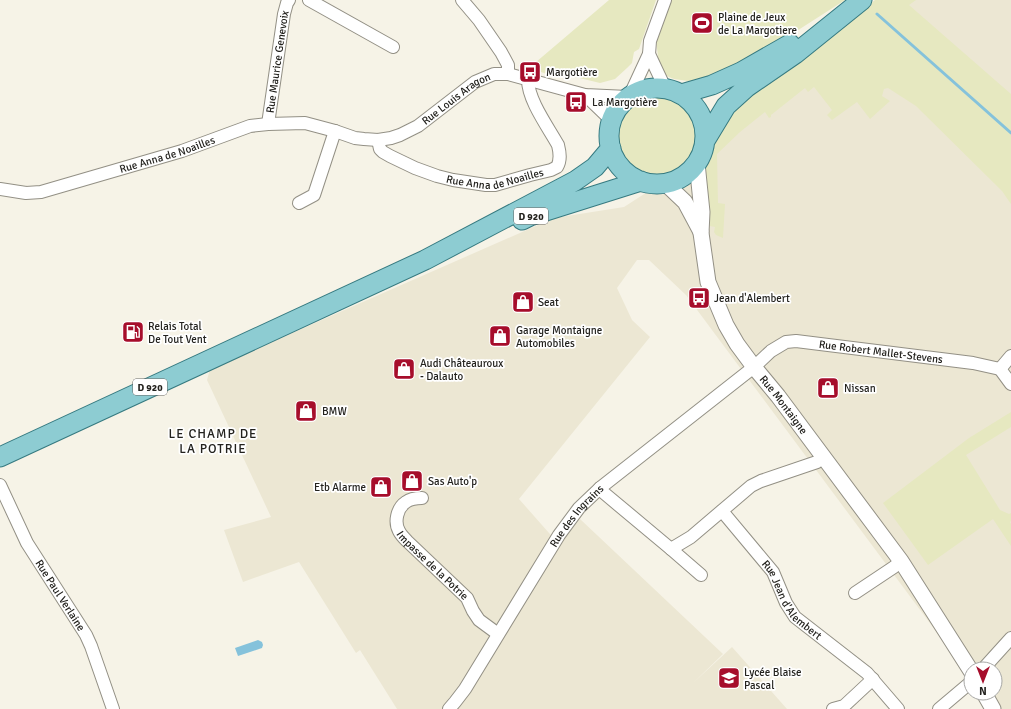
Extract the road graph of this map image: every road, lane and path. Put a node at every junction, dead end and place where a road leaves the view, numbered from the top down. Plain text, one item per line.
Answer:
1 (288, 0) edge
2 (309, 0) edge
3 (462, 0) edge
4 (665, 0) edge
5 (857, 4) edge
6 (394, 47) dead end
7 (649, 54) junction
8 (508, 74) junction
9 (528, 80) junction
10 (673, 91) junction
11 (584, 95) junction
12 (629, 96) junction
13 (611, 120) junction
14 (268, 124) junction
15 (335, 131) junction
16 (378, 140) junction
17 (706, 140) junction
18 (611, 148) junction
19 (697, 163) junction
20 (641, 181) junction
21 (665, 183) junction
22 (0, 189) edge
23 (299, 203) dead end
24 (701, 233) junction
25 (425, 260) junction
26 (1011, 356) edge
27 (754, 367) junction
28 (1000, 369) junction
29 (1011, 384) edge
30 (0, 457) edge
31 (823, 457) junction
32 (0, 484) edge
33 (600, 488) junction
34 (422, 498) dead end
35 (722, 511) junction
36 (671, 549) junction
37 (901, 561) junction
38 (701, 575) dead end
39 (855, 592) dead end
40 (498, 634) junction
41 (1011, 638) edge
42 (965, 661) edge
43 (990, 661) edge
44 (872, 679) junction
45 (963, 689) edge
46 (113, 709) edge
47 (449, 709) edge
48 (833, 709) edge
49 (898, 709) edge
50 (938, 709) edge

1 - 14 street, Rue Maurice Genevoix
2 - 6 street
3 - 8 street
4 - 7 street
5 - 10 main road
5 - 17 main road
7 - 10 street
7 - 12 street
8 - 9 street, Rue Louis Aragon
8 - 16 street, Rue Louis Aragon
9 - 11 street, Rue Louis Aragon
9 - 16 street, Rue Anna de Noailles
10 - 12 main road
10 - 17 main road
11 - 12 street, Rue Louis Aragon
11 - 13 street, Rue Louis Aragon
12 - 13 main road
13 - 18 main road
14 - 15 street, Rue Anna de Noailles
14 - 22 street, Rue Anna de Noailles
15 - 16 street, Rue Anna de Noailles
15 - 23 street
17 - 19 main road
18 - 20 main road
18 - 25 main road, D 920
19 - 21 main road
19 - 24 street, Rue Montaigne
20 - 21 main road
20 - 25 main road, D 920
21 - 24 street, Rue Montaigne
24 - 27 street, Rue Montaigne
25 - 30 main road, D 920
26 - 28 street
27 - 28 street, Rue Robert Mallet-Stevens
27 - 31 street, Rue Montaigne
27 - 33 street, Rue des Ingrains
28 - 29 street
31 - 35 street
31 - 37 street, Rue Montaigne
32 - 46 street, Rue Paul Verlaine
33 - 36 street
33 - 40 street, Rue des Ingrains
34 - 40 street, Impasse de la Potrie
35 - 36 street
35 - 44 street, Rue Jean d'Alembert
36 - 38 street
37 - 39 street
37 - 42 street, Rue Montaigne
40 - 47 street, Rue des Ingrains
41 - 43 street
44 - 48 street
44 - 49 street, Rue Jean d'Alembert
45 - 50 street

